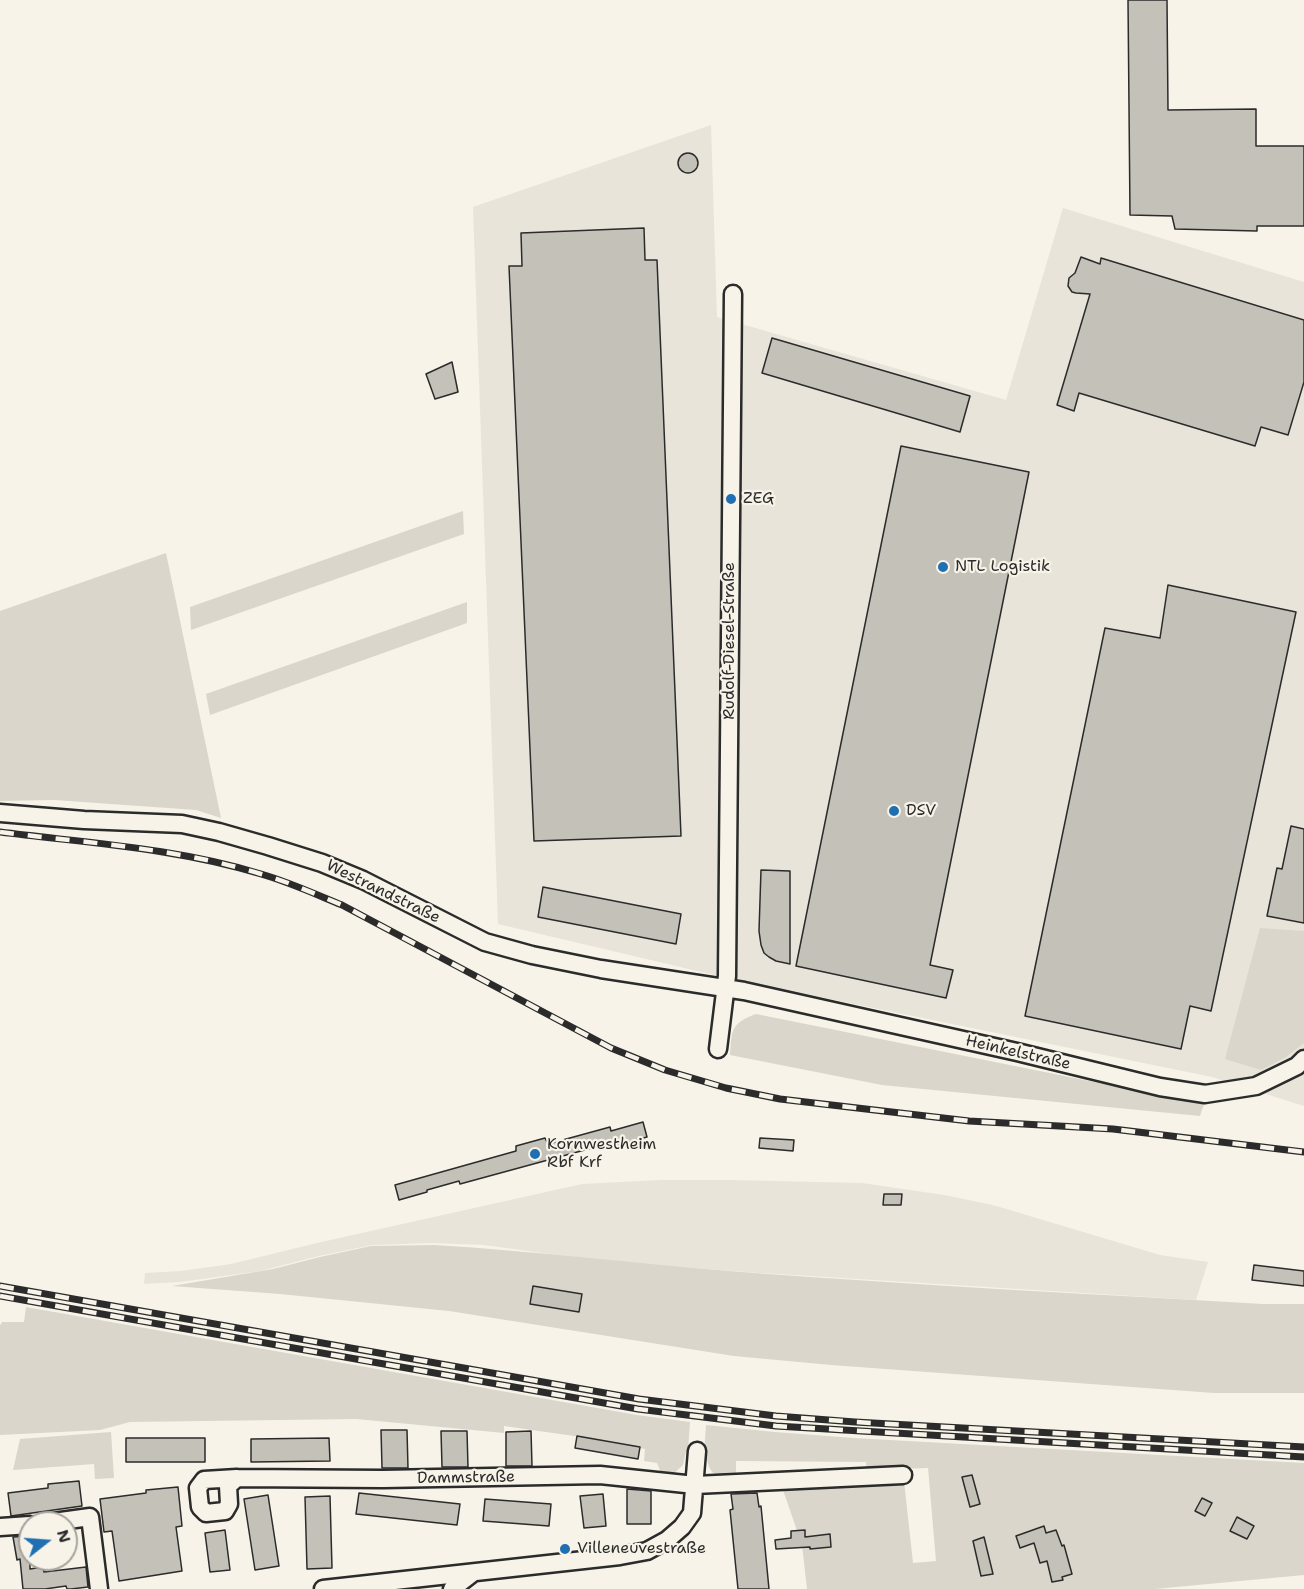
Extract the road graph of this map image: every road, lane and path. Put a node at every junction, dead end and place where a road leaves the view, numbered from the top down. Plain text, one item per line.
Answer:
1 (733, 294) dead end
2 (0, 813) edge
3 (726, 988) junction
4 (718, 1049) dead end
5 (1304, 1059) edge
6 (697, 1451) dead end
7 (903, 1475) dead end
8 (237, 1478) dead end
9 (694, 1485) junction
10 (78, 1519) edge
11 (18, 1526) edge
12 (0, 1527) edge
13 (473, 1572) junction
14 (343, 1588) edge
15 (99, 1589) edge
16 (323, 1589) edge
17 (452, 1589) edge

1 - 3 street, Rudolf-Diesel-Straße
2 - 3 street, Westrandstraße
3 - 4 street
3 - 5 street, Heinkelstraße
6 - 9 street
7 - 9 street, Dammstraße
8 - 9 street, Dammstraße
9 - 13 street
10 - 15 street
11 - 12 street
13 - 14 street
13 - 17 street
14 - 16 street

